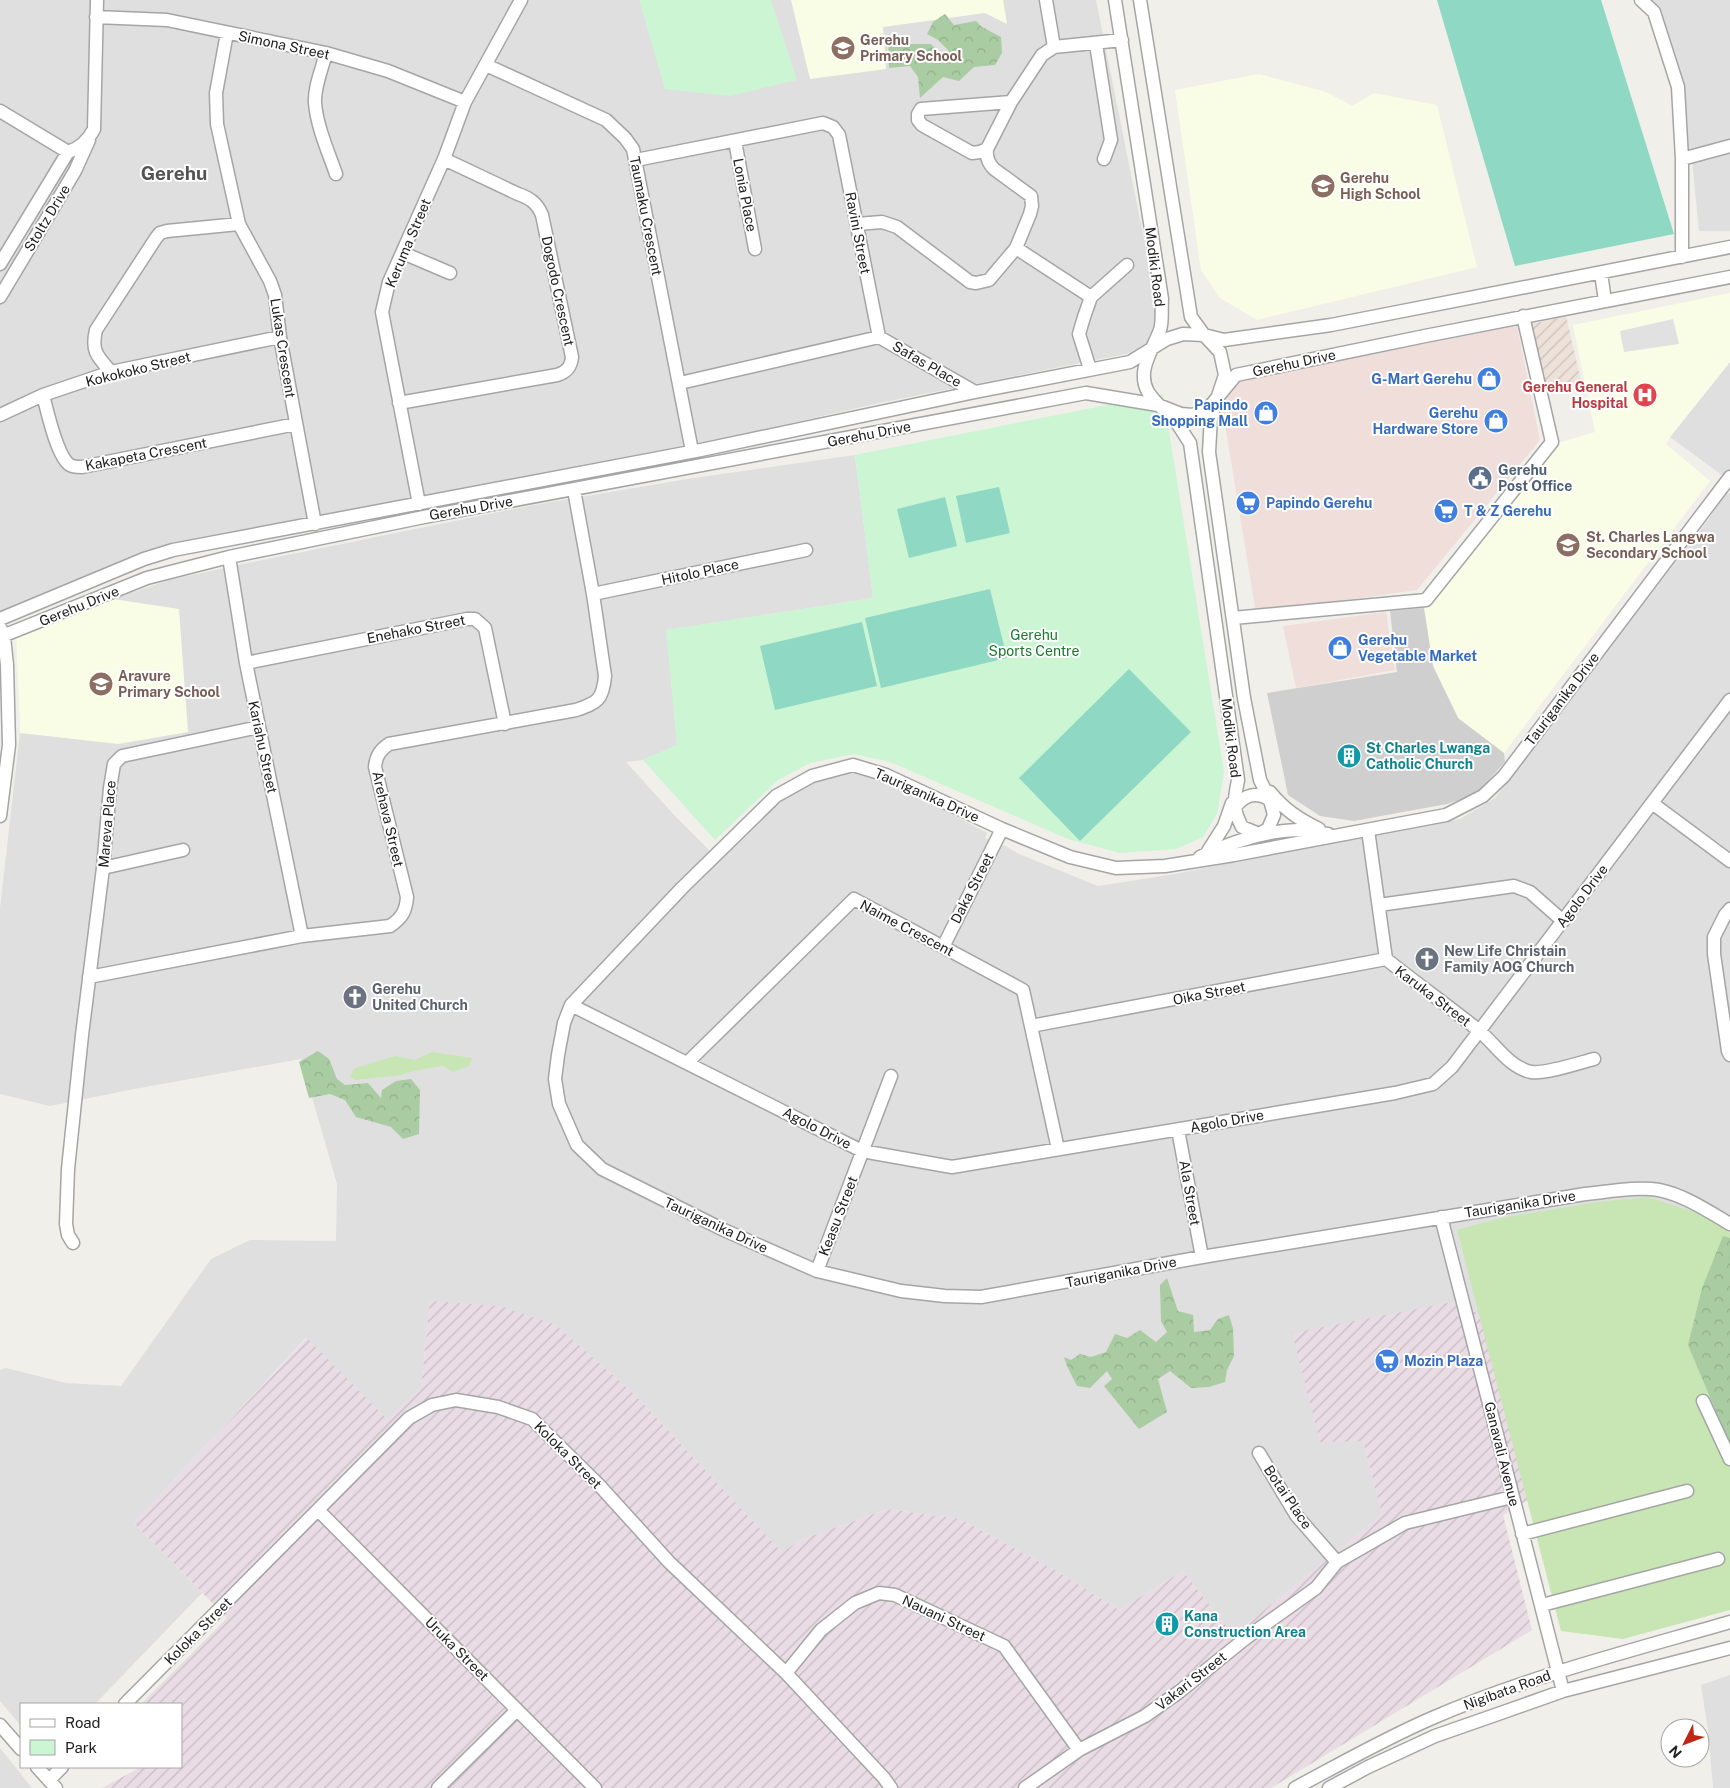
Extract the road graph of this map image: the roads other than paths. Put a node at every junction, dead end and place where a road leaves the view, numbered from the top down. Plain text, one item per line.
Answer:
1 (97, 0) edge
2 (521, 0) edge
3 (1046, 0) edge
4 (1115, 0) edge
5 (1140, 0) edge
6 (1641, 0) edge
7 (96, 17) junction
8 (227, 33) junction
9 (1122, 40) junction
10 (1096, 44) junction
11 (1054, 47) junction
12 (326, 53) junction
13 (486, 65) junction
14 (465, 102) junction
15 (1011, 102) junction
16 (0, 111) edge
17 (90, 138) junction
18 (735, 142) junction
19 (1730, 146) edge
20 (987, 149) junction
21 (68, 152) junction
22 (444, 159) junction
23 (1104, 159) dead end
24 (1682, 159) junction
25 (636, 160) junction
26 (336, 174) dead end
27 (239, 224) junction
28 (857, 224) junction
29 (1730, 247) edge
30 (1016, 248) junction
31 (755, 249) dead end
32 (403, 253) junction
33 (1682, 257) junction
34 (0, 264) edge
35 (1126, 265) dead end
36 (450, 273) dead end
37 (1601, 273) junction
38 (1730, 277) edge
39 (1091, 296) junction
40 (0, 297) edge
41 (1605, 301) junction
42 (1524, 316) junction
43 (1204, 335) junction
44 (280, 337) junction
45 (879, 337) junction
46 (1152, 350) junction
47 (1090, 369) junction
48 (111, 372) junction
49 (680, 383) junction
50 (975, 392) junction
51 (43, 395) junction
52 (1217, 399) junction
53 (399, 404) junction
54 (1158, 405) junction
55 (0, 415) edge
56 (296, 424) junction
57 (692, 451) junction
58 (1730, 476) edge
59 (574, 490) junction
60 (419, 504) junction
61 (315, 524) junction
62 (806, 550) dead end
63 (229, 557) junction
64 (593, 594) junction
65 (1233, 618) junction
66 (0, 619) edge
67 (1, 633) edge
68 (246, 663) junction
69 (1730, 700) edge
70 (504, 724) junction
71 (259, 727) junction
72 (1260, 780) junction
73 (1270, 800) junction
74 (1235, 801) junction
75 (1652, 803) junction
76 (0, 816) edge
77 (1002, 829) junction
78 (1368, 830) junction
79 (1258, 834) junction
80 (1335, 835) junction
81 (183, 850) dead end
82 (1730, 861) edge
83 (1191, 862) junction
84 (104, 868) junction
85 (1378, 905) junction
86 (1730, 909) edge
87 (1562, 922) junction
88 (302, 936) junction
89 (943, 947) junction
90 (1386, 959) junction
91 (89, 977) junction
92 (571, 1005) junction
93 (1031, 1026) junction
94 (1480, 1031) junction
95 (1730, 1055) edge
96 (1594, 1058) dead end
97 (687, 1063) junction
98 (890, 1076) dead end
99 (1178, 1130) junction
100 (1058, 1149) junction
101 (862, 1151) junction
102 (1441, 1216) junction
103 (1730, 1224) edge
104 (73, 1243) dead end
105 (1202, 1257) junction
106 (817, 1271) junction
107 (1703, 1401) dead end
108 (1259, 1453) dead end
109 (1730, 1459) edge
110 (1687, 1491) dead end
111 (1512, 1497) junction
112 (318, 1510) junction
113 (1522, 1534) junction
114 (1718, 1559) dead end
115 (1337, 1562) junction
116 (1542, 1605) junction
117 (1730, 1622) edge
118 (1730, 1648) edge
119 (1558, 1672) junction
120 (786, 1673) junction
121 (1563, 1691) junction
122 (126, 1703) edge
123 (517, 1710) junction
124 (0, 1725) edge
125 (20, 1748) edge
126 (1079, 1750) junction
127 (38, 1768) edge
128 (61, 1768) edge
129 (52, 1784) edge
130 (438, 1788) edge
131 (595, 1788) edge
132 (891, 1788) edge
133 (1025, 1788) edge
134 (1295, 1788) edge
135 (1329, 1788) edge

1 - 7 street, Stoltz Drive
2 - 13 street, Keruma Street
3 - 11 street
4 - 9 street, Modiki Road
5 - 43 street, Modiki Road
6 - 24 street
7 - 8 street, Simona Street
7 - 17 street, Stoltz Drive
8 - 12 street, Simona Street
8 - 27 street, Lukas Crescent
9 - 10 street
9 - 46 street, Modiki Road
10 - 11 street
10 - 23 street
11 - 15 street
12 - 14 street, Simona Street
12 - 26 street
13 - 14 street, Keruma Street
13 - 25 street, Taumaku Crescent
14 - 22 street, Keruma Street
15 - 20 street
15 - 20 street
16 - 21 street
17 - 21 street, Stoltz Drive
17 - 40 street, Stoltz Drive
18 - 25 street, Ravini Street
18 - 28 street, Ravini Street
18 - 31 street, Lonia Place
19 - 24 street
20 - 30 street
21 - 34 street, Stoltz Drive
22 - 32 street, Keruma Street
22 - 53 street, Dogodo Crescent
24 - 33 street
25 - 49 street, Taumaku Crescent
27 - 44 street, Lukas Crescent
27 - 48 street
28 - 30 street
28 - 45 street, Ravini Street
29 - 33 street, Gerehu Drive
30 - 39 street
32 - 36 street
32 - 53 street, Keruma Street
33 - 37 street, Gerehu Drive
35 - 39 street
37 - 41 street
37 - 43 street, Gerehu Drive
38 - 41 street, Gerehu Drive
39 - 47 street
41 - 42 street, Gerehu Drive
42 - 52 street, Gerehu Drive
42 - 65 street
43 - 46 street, Gerehu Drive
43 - 52 street, Modiki Road
44 - 48 street, Kokokoko Street
44 - 56 street, Lukas Crescent
45 - 49 street
45 - 50 street, Safas Place
46 - 47 street, Gerehu Drive
46 - 54 street, Modiki Road
47 - 50 street, Gerehu Drive
48 - 51 street, Kokokoko Street
49 - 57 street, Taumaku Crescent
50 - 57 street, Gerehu Drive
51 - 55 street, Kokokoko Street
51 - 56 street, Kakapeta Crescent
52 - 54 street, Gerehu Drive
52 - 65 street, Modiki Road
53 - 60 street, Keruma Street
54 - 59 street, Gerehu Drive
54 - 74 street, Modiki Road
56 - 61 street, Lukas Crescent
57 - 60 street, Gerehu Drive
58 - 78 street, Tauriganika Drive
59 - 63 street, Gerehu Drive
59 - 64 street, Arehava Street
60 - 61 street, Gerehu Drive
61 - 66 street, Gerehu Drive
62 - 64 street, Hitolo Place
63 - 67 street, Gerehu Drive
63 - 68 street, Kariahu Street
64 - 70 street, Arehava Street
65 - 72 street, Modiki Road
67 - 76 street
68 - 70 street, Enehako Street
68 - 71 street, Kariahu Street
69 - 75 street, Agolo Drive
70 - 88 street, Arehava Street
71 - 84 street, Mareva Place
71 - 88 street, Kariahu Street
72 - 73 street, Modiki Road
72 - 80 street
73 - 74 street
73 - 79 street, Modiki Road
74 - 79 street, Modiki Road
74 - 83 street
75 - 82 street
75 - 87 street, Agolo Drive
77 - 83 street, Tauriganika Drive
77 - 89 street, Daka Street
77 - 92 street, Tauriganika Drive
78 - 80 street, Tauriganika Drive
78 - 85 street, Karuka Street
79 - 80 street, Tauriganika Drive
79 - 83 street, Tauriganika Drive
80 - 83 street, Tauriganika Drive
81 - 84 street
84 - 91 street, Mareva Place
85 - 87 street
85 - 90 street, Karuka Street
86 - 95 street
87 - 94 street, Agolo Drive
88 - 91 street, Arehava Street
89 - 93 street, Naime Crescent
89 - 97 street, Naime Crescent
90 - 93 street, Oika Street
90 - 94 street, Karuka Street
91 - 104 street, Mareva Place
92 - 97 street, Agolo Drive
92 - 106 street, Tauriganika Drive
93 - 100 street, Naime Crescent
94 - 96 street, Karuka Street
94 - 99 street, Agolo Drive
97 - 101 street, Agolo Drive
98 - 101 street, Keasu Street
99 - 100 street, Agolo Drive
99 - 105 street, Ala Street
100 - 101 street, Agolo Drive
101 - 106 street, Keasu Street
102 - 103 street, Tauriganika Drive
102 - 105 street, Tauriganika Drive
102 - 111 street, Ganavali Avenue
105 - 106 street, Tauriganika Drive
107 - 109 street
108 - 115 street, Botai Place
110 - 113 street
111 - 113 street, Ganavali Avenue
111 - 115 street, Vakari Street
112 - 120 street, Koloka Street
112 - 122 street, Koloka Street
112 - 123 street, Uruka Street
113 - 116 street, Ganavali Avenue
114 - 116 street
115 - 126 street, Vakari Street
116 - 119 street, Ganavali Avenue
117 - 119 street, Nigibata Road
118 - 121 street, Nigibata Road
119 - 121 street, Ganavali Avenue
119 - 134 street, Nigibata Road
120 - 126 street, Nauani Street
120 - 132 street, Koloka Street
121 - 135 street, Nigibata Road
123 - 130 street
123 - 131 street, Uruka Street
124 - 125 street
126 - 133 street, Vakari Street
127 - 129 street
128 - 129 street

